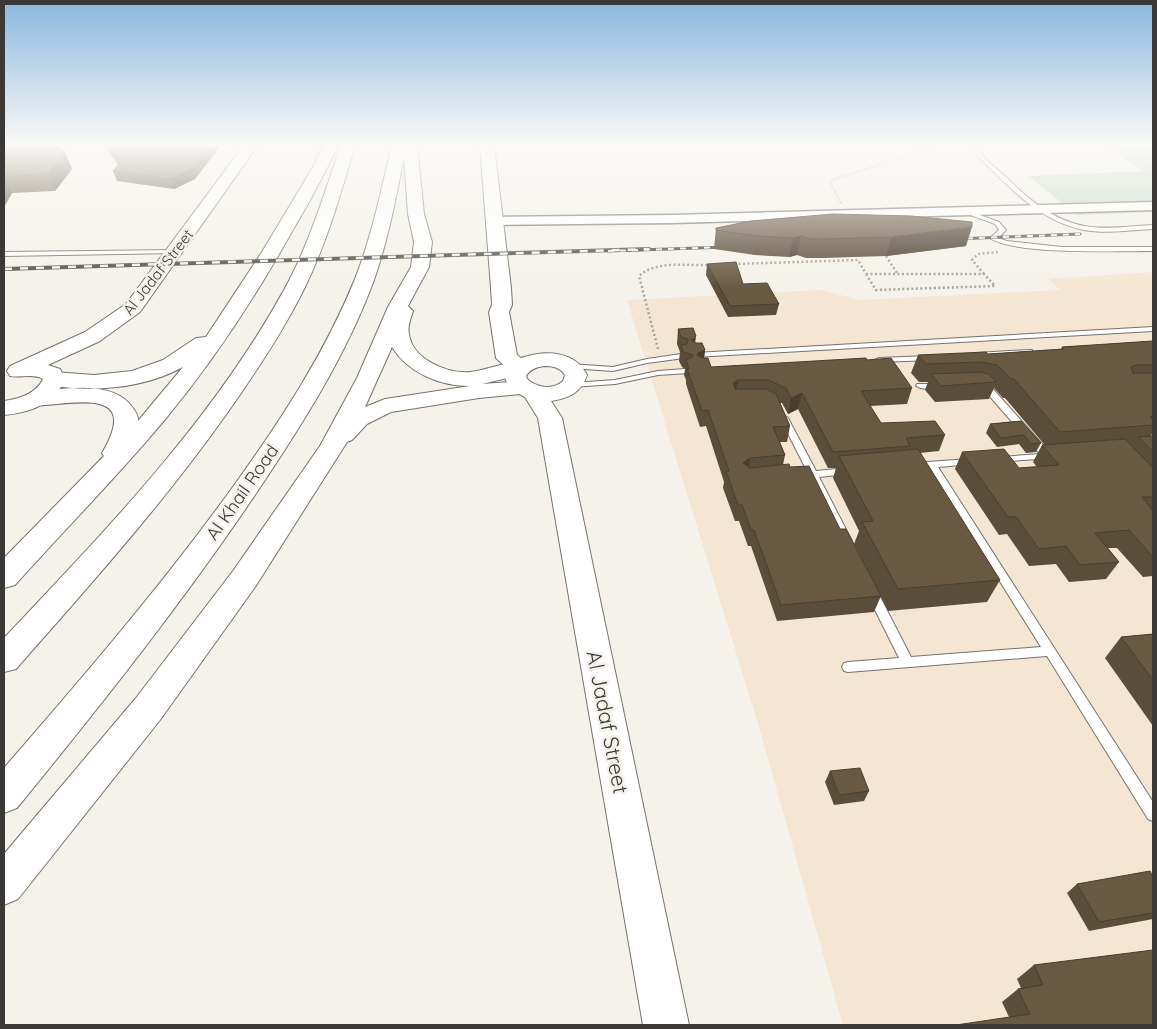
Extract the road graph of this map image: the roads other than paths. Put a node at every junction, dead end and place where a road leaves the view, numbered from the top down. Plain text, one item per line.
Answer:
1 (216, 193) edge
2 (306, 193) edge
3 (332, 193) edge
4 (388, 193) edge
5 (415, 193) edge
6 (491, 193) edge
7 (1022, 193) edge
8 (1153, 206) edge
9 (1039, 209) junction
10 (964, 211) junction
11 (536, 222) junction
12 (494, 224) junction
13 (1153, 226) edge
14 (1153, 249) edge
15 (175, 252) junction
16 (4, 254) edge
17 (410, 286) junction
18 (240, 304) junction
19 (502, 305) junction
20 (1153, 329) edge
21 (94, 336) junction
22 (1036, 351) edge
23 (695, 354) edge
24 (967, 355) edge
25 (681, 356) edge
26 (938, 357) edge
27 (870, 361) edge
28 (685, 371) edge
29 (9, 373) edge
30 (54, 379) junction
31 (544, 382) junction
32 (974, 384) edge
33 (947, 385) edge
34 (920, 386) dead end
35 (35, 400) junction
36 (778, 407) edge
37 (4, 408) edge
38 (332, 447) junction
39 (863, 470) edge
40 (813, 474) junction
41 (794, 476) edge
42 (93, 485) junction
43 (853, 555) edge
44 (4, 577) edge
45 (867, 582) edge
46 (1050, 651) junction
47 (4, 659) edge
48 (907, 662) junction
49 (848, 667) dead end
50 (4, 795) edge
51 (1153, 814) edge
52 (4, 885) edge
53 (666, 1025) edge

1 - 15 main road, Al Jadaf Street
2 - 18 main road
3 - 47 main road
4 - 50 main road, Al Khail Road
5 - 17 main road
6 - 12 main road, Al Jadaf Street
7 - 9 lane
8 - 9 street
9 - 10 street
9 - 13 lane
10 - 11 street
10 - 14 lane
11 - 12 street
11 - 12 street
12 - 19 main road, Al Jadaf Street
15 - 16 lane
15 - 21 main road, Al Jadaf Street
17 - 31 main road
17 - 38 main road
18 - 30 main road
18 - 42 main road
19 - 31 main road, Al Jadaf Street
19 - 31 main road, Al Jadaf Street
20 - 23 lane
21 - 29 main road, Al Jadaf Street
21 - 30 main road, Al Jadaf Street
22 - 24 lane
25 - 31 lane
26 - 27 lane
28 - 31 lane
29 - 30 main road
30 - 35 main road, Al Jadaf Street
31 - 38 main road
31 - 53 main road, Al Jadaf Street
32 - 46 lane
33 - 34 lane
35 - 37 main road
35 - 42 main road
36 - 40 lane
38 - 52 main road
39 - 40 lane
40 - 41 lane
40 - 43 lane
42 - 44 main road
45 - 48 lane
46 - 48 lane
46 - 51 lane
48 - 49 lane

